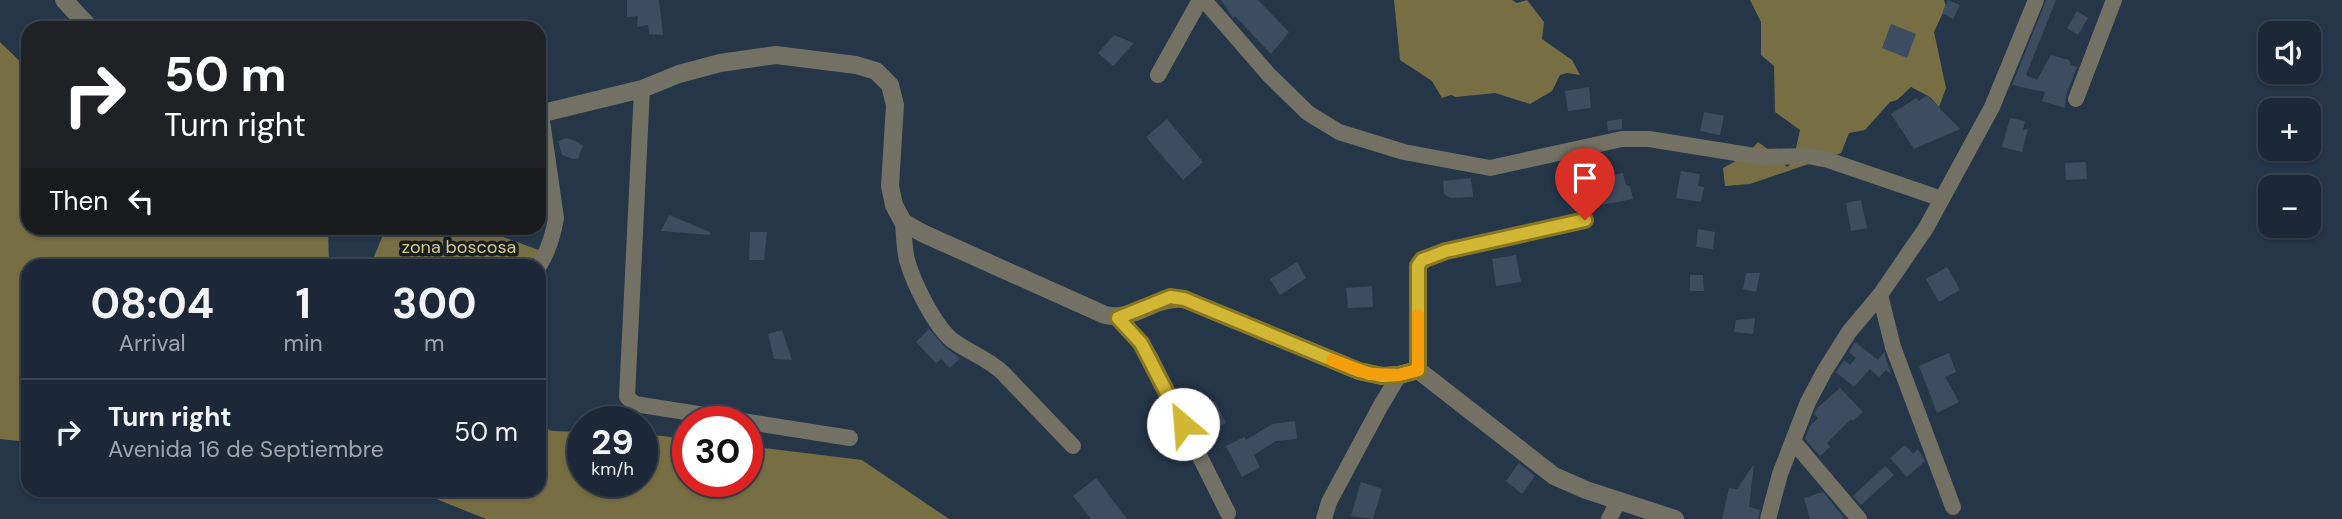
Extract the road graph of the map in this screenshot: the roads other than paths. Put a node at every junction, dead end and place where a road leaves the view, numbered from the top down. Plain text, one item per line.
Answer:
1 (64, 0) edge
2 (1202, 0) edge
3 (2036, 0) edge
4 (2114, 0) edge
5 (84, 21) edge
6 (1158, 75) dead end
7 (642, 89) junction
8 (2076, 99) dead end
9 (546, 113) edge
10 (546, 153) edge
11 (1942, 199) junction
12 (1585, 220) dead end
13 (903, 222) junction
14 (543, 259) edge
15 (1880, 295) junction
16 (1118, 318) junction
17 (1418, 370) junction
18 (1399, 375) junction
19 (850, 438) dead end
20 (1793, 441) junction
21 (1073, 446) dead end
22 (1619, 500) junction
23 (1953, 507) dead end
24 (1228, 513) dead end
25 (1324, 519) edge
26 (1609, 519) edge
27 (1675, 519) edge
28 (1768, 519) edge
29 (1859, 519) edge

1 - 5 street
2 - 6 street
2 - 11 street
3 - 11 street
4 - 8 street
7 - 9 street
7 - 13 street
7 - 19 street
10 - 14 street
11 - 15 street
12 - 17 street
13 - 16 street
13 - 21 street
15 - 20 street
15 - 23 street
16 - 18 street
16 - 24 street
17 - 18 street
17 - 22 street
18 - 25 street
20 - 28 street
20 - 29 street
22 - 26 street
22 - 27 street

